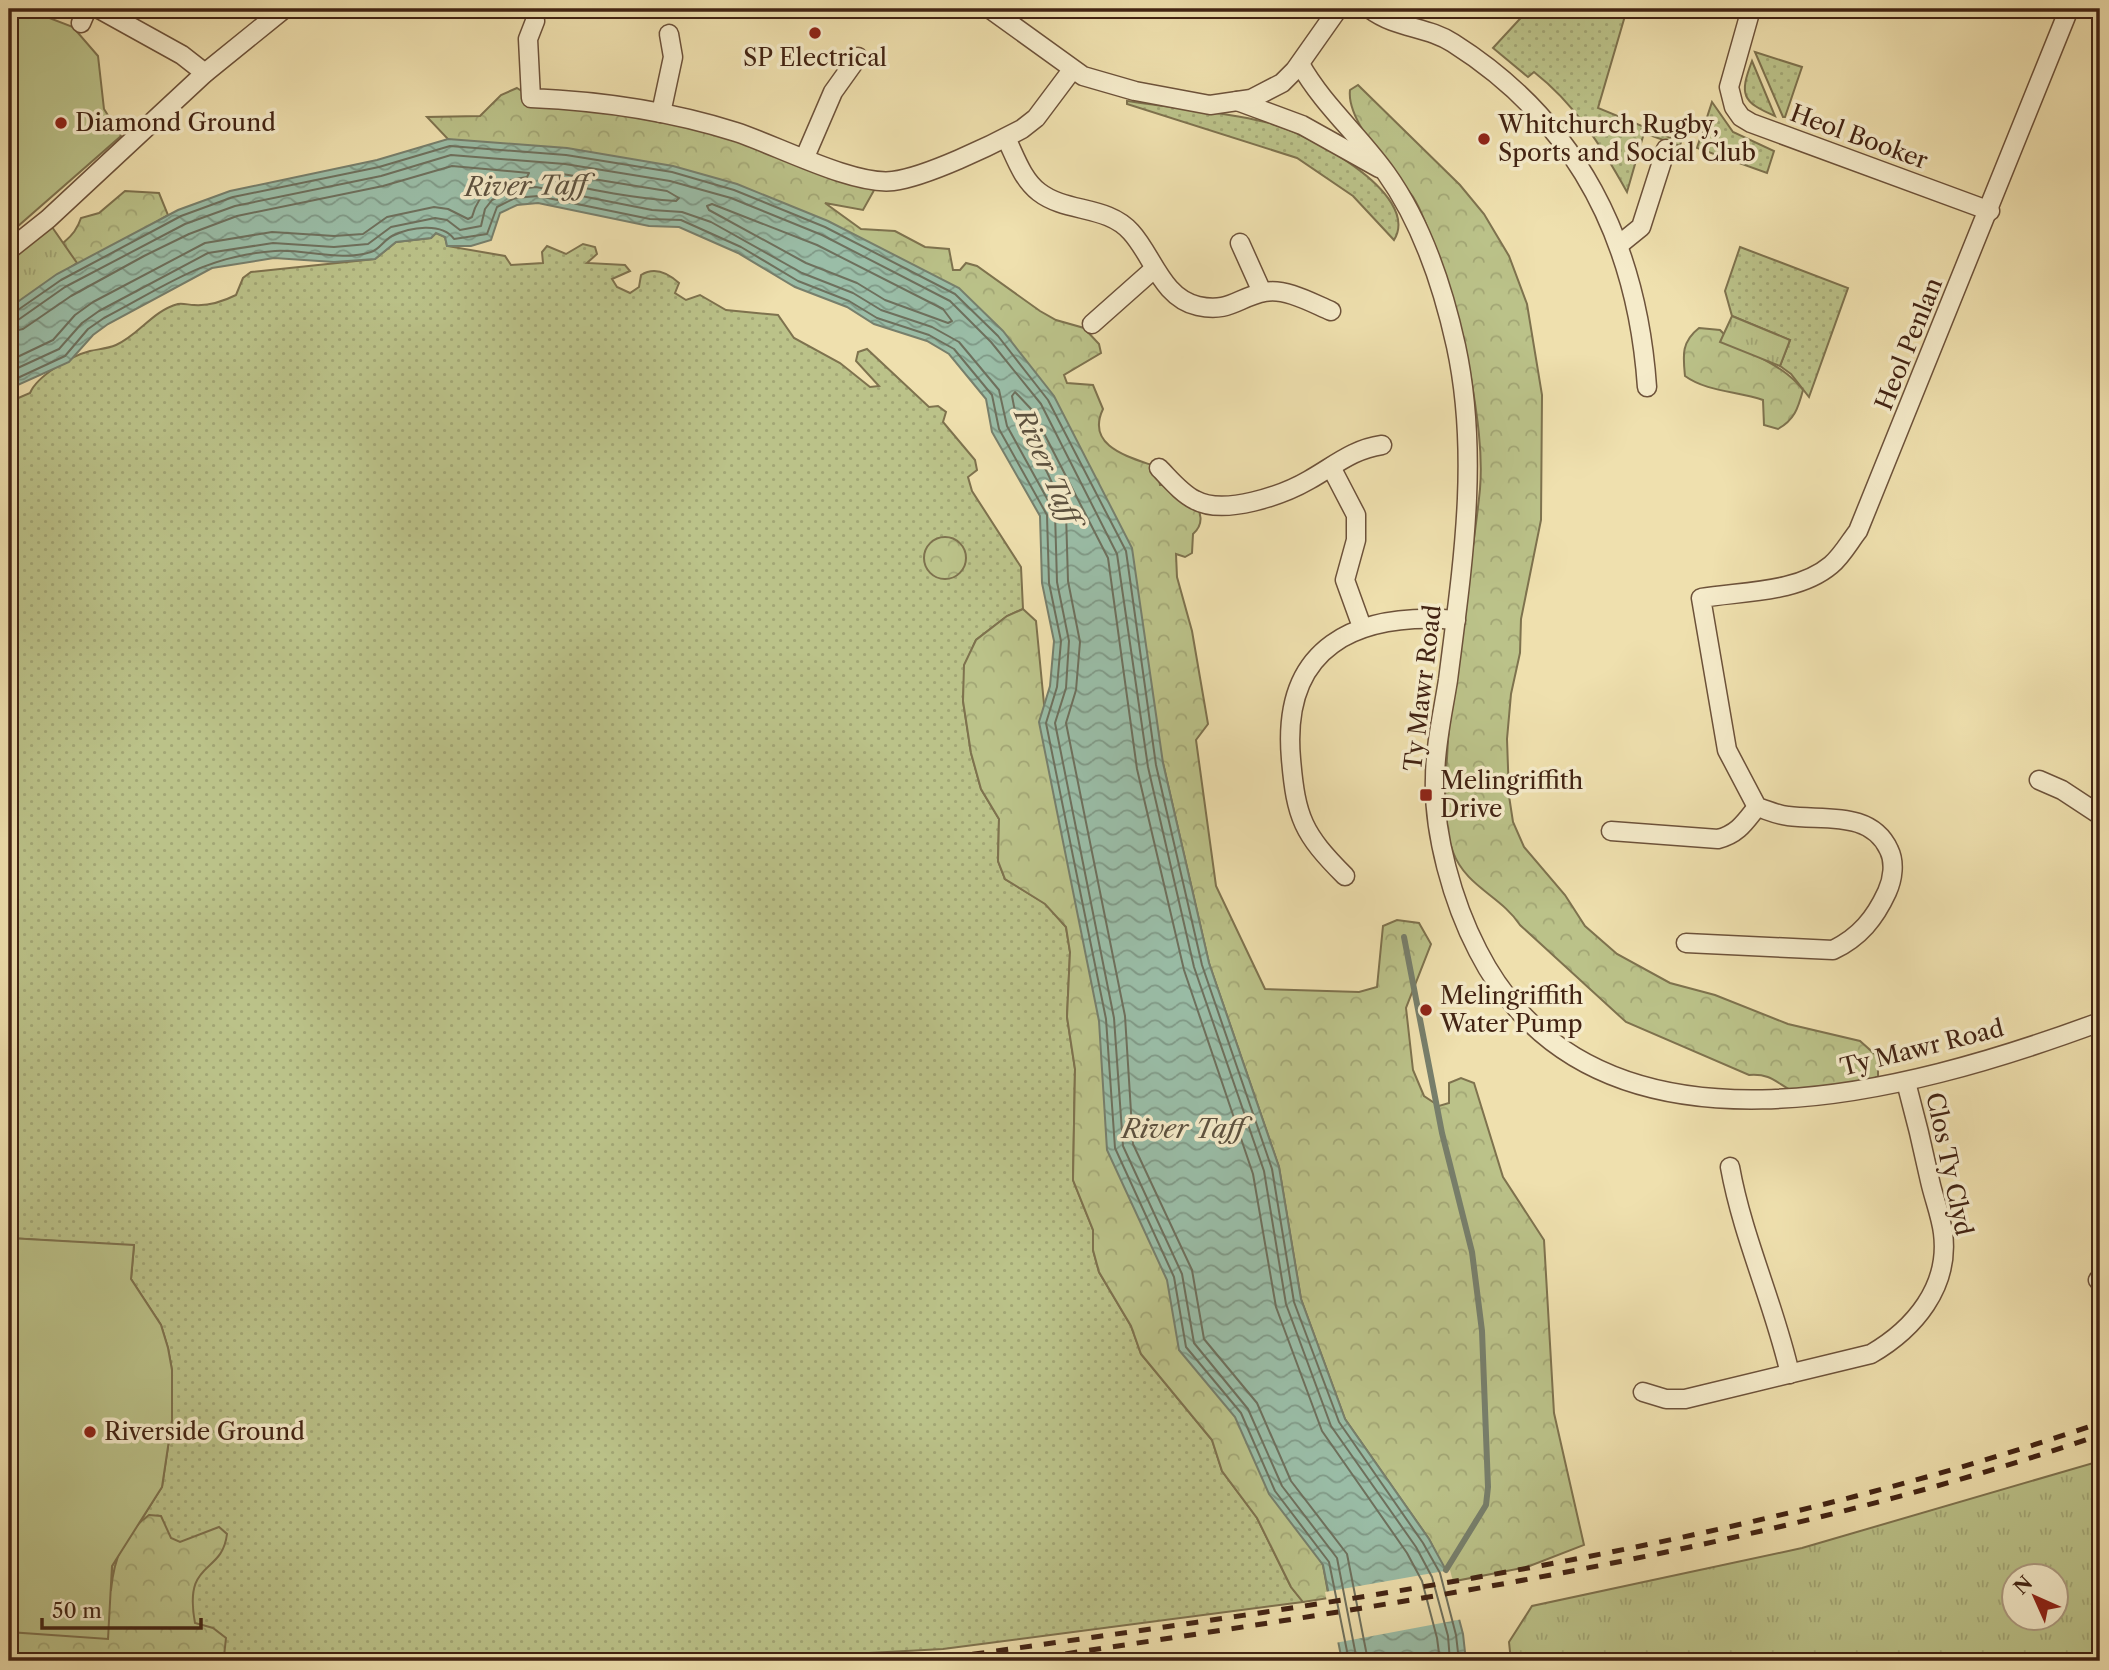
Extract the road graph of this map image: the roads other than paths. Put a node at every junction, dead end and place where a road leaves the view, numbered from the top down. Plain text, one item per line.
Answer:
1 (99, 9) edge
2 (284, 9) edge
3 (990, 9) edge
4 (1338, 9) edge
5 (1370, 9) edge
6 (1751, 9) edge
7 (2069, 9) edge
8 (535, 21) dead end
9 (669, 34) dead end
10 (858, 57) dead end
11 (1300, 64) junction
12 (1072, 71) junction
13 (205, 73) junction
14 (1237, 101) junction
15 (662, 113) junction
16 (1006, 138) junction
17 (1666, 149) dead end
18 (805, 157) junction
19 (1385, 171) junction
20 (1990, 211) junction
21 (1240, 243) dead end
22 (1620, 244) junction
23 (9, 250) edge
24 (1154, 269) junction
25 (1262, 292) junction
26 (1331, 311) dead end
27 (1092, 324) dead end
28 (1647, 387) dead end
29 (1382, 445) dead end
30 (1331, 467) junction
31 (1159, 468) dead end
32 (1456, 620) junction
33 (1362, 627) junction
34 (2039, 780) dead end
35 (1756, 807) junction
36 (2100, 815) edge
37 (1611, 831) dead end
38 (1345, 876) dead end
39 (1686, 943) dead end
40 (2100, 1022) edge
41 (1906, 1082) junction
42 (1730, 1167) dead end
43 (1790, 1374) junction
44 (1643, 1392) dead end

1 - 13 street
2 - 13 street
3 - 12 street
4 - 11 street
5 - 22 street
6 - 20 street, Heol Booker
7 - 20 street, Heol Penlan
8 - 15 street
9 - 15 street
10 - 18 street
11 - 14 street
11 - 19 street, Ty Mawr Road
12 - 14 street
12 - 16 street
13 - 23 street
14 - 19 street
15 - 18 street
16 - 18 street
16 - 24 street
17 - 22 street
19 - 32 street, Ty Mawr Road
20 - 35 street, Heol Penlan
21 - 25 street
22 - 28 street
24 - 25 street
24 - 27 street
25 - 26 street
29 - 30 street
30 - 31 street
30 - 33 street
32 - 33 street
32 - 41 street, Ty Mawr Road
33 - 38 street
34 - 36 street
35 - 37 street
35 - 39 street
40 - 41 street, Ty Mawr Road
41 - 43 street, Clos Ty Clyd
42 - 43 street
43 - 44 street, Clos Ty Clyd

